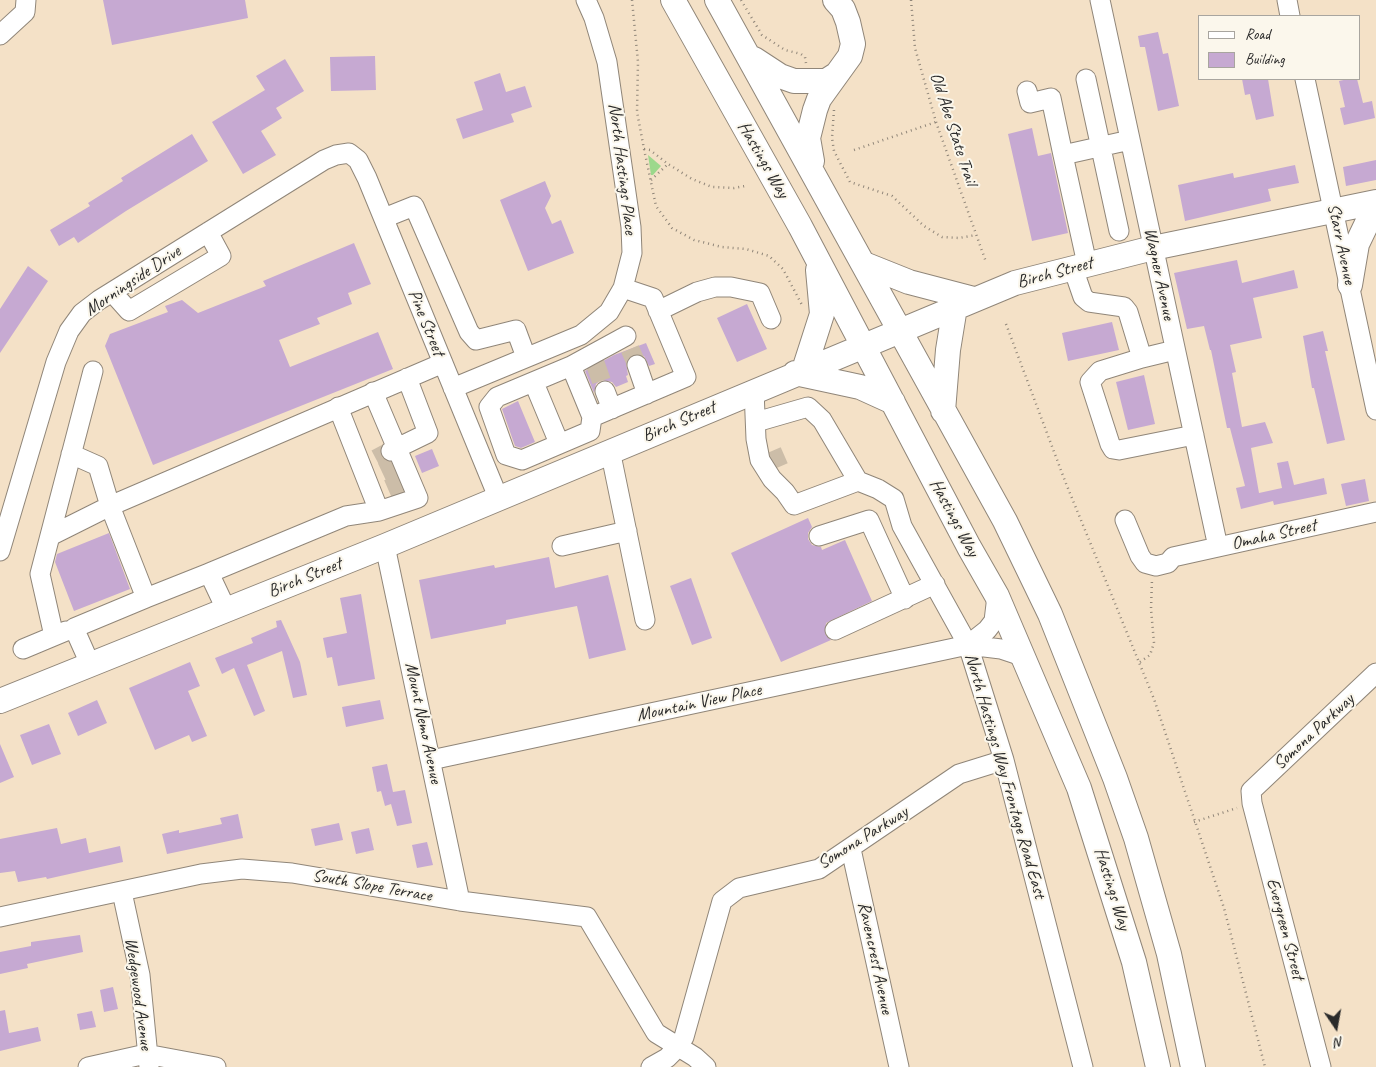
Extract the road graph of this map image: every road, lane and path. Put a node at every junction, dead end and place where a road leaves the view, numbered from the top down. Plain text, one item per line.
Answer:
1 (26, 0) edge
2 (586, 0) edge
3 (632, 0) edge
4 (673, 0) edge
5 (718, 0) edge
6 (835, 0) edge
7 (911, 0) edge
8 (1100, 0) edge
9 (1286, 0) edge
10 (1290, 15) edge
11 (0, 35) edge
12 (749, 55) junction
13 (837, 74) junction
14 (1086, 79) dead end
15 (1305, 80) edge
16 (1027, 91) dead end
17 (936, 122) junction
18 (1130, 140) junction
19 (1101, 147) junction
20 (644, 148) junction
21 (854, 150) dead end
22 (349, 153) joint
23 (1063, 155) junction
24 (668, 164) junction
25 (816, 176) junction
26 (651, 180) junction
27 (850, 182) dead end
28 (745, 186) dead end
29 (1376, 202) edge
30 (1334, 210) junction
31 (1376, 212) edge
32 (384, 218) junction
33 (1119, 231) dead end
34 (208, 232) junction
35 (976, 235) junction
36 (1153, 248) junction
37 (817, 258) junction
38 (986, 262) dead end
39 (864, 264) junction
40 (1080, 266) junction
41 (1350, 285) junction
42 (623, 288) junction
43 (112, 292) junction
44 (965, 303) junction
45 (806, 310) dead end
46 (658, 311) junction
47 (609, 312) junction
48 (771, 319) dead end
49 (1006, 324) dead end
50 (900, 330) junction
51 (581, 335) junction
52 (863, 345) junction
53 (631, 350) junction
54 (1175, 350) junction
55 (532, 355) junction
56 (1142, 358) junction
57 (593, 359) junction
58 (443, 363) junction
59 (571, 366) junction
60 (93, 371) dead end
61 (800, 371) junction
62 (407, 378) junction
63 (541, 380) junction
64 (453, 388) junction
65 (754, 390) junction
66 (605, 391) tunnel mouth
67 (374, 392) junction
68 (647, 394) junction
69 (892, 402) junction
70 (338, 407) junction
71 (612, 409) junction
72 (1376, 410) edge
73 (943, 411) junction
74 (592, 417) junction
75 (756, 422) junction
76 (1194, 435) junction
77 (559, 444) junction
78 (610, 450) junction
79 (71, 454) junction
80 (384, 467) junction
81 (858, 481) junction
82 (786, 492) junction
83 (498, 497) junction
84 (110, 506) junction
85 (896, 507) junction
86 (1376, 512) edge
87 (1125, 520) dead end
88 (871, 525) junction
89 (627, 531) junction
90 (50, 536) junction
91 (819, 536) dead end
92 (386, 546) junction
93 (562, 546) dead end
94 (1218, 547) junction
95 (0, 551) edge
96 (1156, 566) junction
97 (209, 573) junction
98 (935, 584) junction
99 (997, 596) junction
100 (146, 598) junction
101 (905, 599) junction
102 (226, 609) junction
103 (645, 620) dead end
104 (74, 628) junction
105 (835, 630) dead end
106 (54, 636) junction
107 (968, 645) junction
108 (23, 649) dead end
109 (1022, 656) junction
110 (1140, 662) junction
111 (90, 664) junction
112 (1376, 673) edge
113 (0, 701) edge
114 (431, 760) junction
115 (1004, 760) junction
116 (1252, 797) junction
117 (1194, 822) junction
118 (851, 849) junction
119 (122, 892) junction
120 (460, 901) junction
121 (0, 917) edge
122 (677, 1048) junction
123 (147, 1061) edge
124 (88, 1067) edge
125 (216, 1067) edge
126 (651, 1067) edge
127 (706, 1067) edge
128 (899, 1067) edge
129 (1084, 1067) edge
130 (1158, 1067) edge
131 (1193, 1067) edge
132 (1265, 1067) edge
133 (1321, 1067) edge

1 - 11 street
2 - 42 street, North Hastings Place
3 - 20 path
4 - 37 main road, Hastings Way
5 - 12 main road, Hastings Way
6 - 13 main road
7 - 17 path, Old Abe State Trail
8 - 18 street, Wagner Avenue
9 - 10 street
12 - 13 main road
12 - 25 main road, Hastings Way
13 - 25 main road
14 - 19 street
15 - 30 street, Starr Avenue
16 - 23 street
17 - 21 path
17 - 35 path, Old Abe State Trail
18 - 19 street
18 - 36 street, Wagner Avenue
19 - 23 street
19 - 33 street
20 - 24 path
20 - 26 path
22 - 32 street, Pine Street
22 - 34 street, Morningside Drive
23 - 40 street
24 - 26 path
24 - 28 path
25 - 39 main road, Hastings Way
26 - 45 path
27 - 35 path
29 - 30 main road, Birch Street
30 - 36 main road, Birch Street
30 - 41 street, Starr Avenue
31 - 41 main road
32 - 55 street
32 - 58 street, Pine Street
34 - 43 street, Morningside Drive
34 - 43 street
35 - 38 path, Old Abe State Trail
36 - 40 main road, Birch Street
36 - 54 street, Wagner Avenue
37 - 52 main road, Hastings Way
37 - 61 main road
39 - 44 main road
39 - 50 main road, Hastings Way
40 - 44 main road, Birch Street
40 - 56 street
41 - 72 street, Starr Avenue
42 - 46 street
42 - 47 street, North Hastings Place
43 - 95 street, Morningside Drive
44 - 50 main road, Birch Street
44 - 73 main road
46 - 48 street
46 - 68 street
47 - 51 street, North Hastings Place
47 - 53 street
49 - 110 path
50 - 52 main road, Birch Street
50 - 73 main road, Hastings Way
51 - 55 street, North Hastings Place
51 - 57 street
52 - 61 main road, Birch Street
52 - 69 main road, Hastings Way
53 - 57 street
53 - 68 street
54 - 56 street
54 - 76 street, Wagner Avenue
55 - 63 street
55 - 64 street, North Hastings Place
56 - 76 street
57 - 59 street
58 - 62 street
58 - 64 street, Pine Street
59 - 63 street
59 - 74 street
60 - 79 street
61 - 65 main road, Birch Street
61 - 69 main road
62 - 67 street
62 - 80 street
63 - 77 street
63 - 77 street
64 - 83 street, Pine Street
65 - 75 street
65 - 78 main road, Birch Street
66 - 71 street
67 - 70 street
67 - 80 street
68 - 71 street
69 - 99 main road, Hastings Way
70 - 80 street
70 - 84 street
71 - 74 street
73 - 131 main road, Hastings Way
74 - 77 street
75 - 81 street
75 - 82 street
75 - 82 street
76 - 94 street, Wagner Avenue
78 - 83 main road, Birch Street
78 - 89 street
79 - 84 street
79 - 90 street
80 - 97 street
81 - 82 street
81 - 85 street
83 - 92 main road, Birch Street
84 - 90 street
84 - 100 street
85 - 88 street
85 - 98 street, North Hastings Way Frontage Road East
86 - 94 street, Omaha Street
87 - 96 street
88 - 91 street
88 - 101 street
89 - 93 street
89 - 103 street
90 - 106 street
92 - 102 main road, Birch Street
92 - 114 street, Mount Nemo Avenue
94 - 96 street, Omaha Street
96 - 110 path
97 - 100 street
97 - 102 street
98 - 101 street
98 - 107 street, North Hastings Way Frontage Road East
99 - 107 street, Mountain View Place
99 - 109 main road, Hastings Way
100 - 104 street
101 - 105 street
102 - 111 main road, Birch Street
104 - 106 street
104 - 111 street
106 - 108 street
107 - 109 street, Mountain View Place
107 - 114 street, Mountain View Place
107 - 115 street, North Hastings Way Frontage Road East
109 - 130 main road, Hastings Way
110 - 117 path
111 - 113 main road, Birch Street
112 - 116 street, Somona Parkway
114 - 120 street, Mount Nemo Avenue
115 - 118 street, Somona Parkway
115 - 129 street, North Hastings Way Frontage Road East
116 - 117 path
116 - 133 street, Evergreen Street
117 - 132 path
118 - 122 street, Somona Parkway
118 - 128 street, Ravencrest Avenue
119 - 120 street, South Slope Terrace
119 - 121 street, South Slope Terrace
119 - 123 street, Wedgewood Avenue
120 - 122 street, South Slope Terrace
122 - 126 street, Somona Parkway
122 - 127 street
123 - 124 street
123 - 125 street

